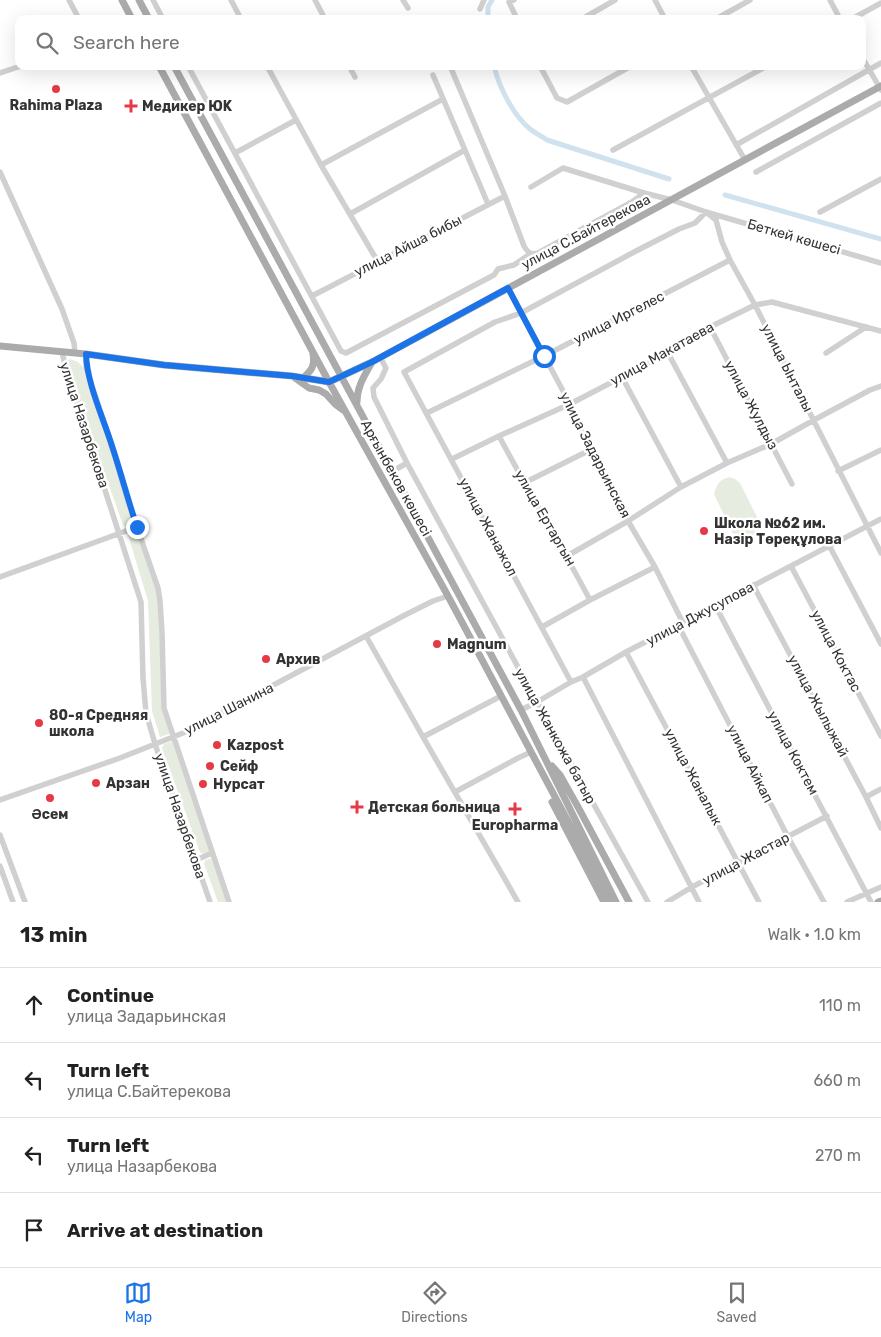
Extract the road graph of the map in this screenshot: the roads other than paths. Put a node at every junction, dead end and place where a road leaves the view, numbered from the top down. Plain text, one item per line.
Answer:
1 (69, 0) edge
2 (122, 0) edge
3 (139, 0) edge
4 (153, 0) edge
5 (231, 0) edge
6 (315, 0) edge
7 (403, 0) edge
8 (484, 0) edge
9 (615, 0) edge
10 (655, 0) edge
11 (750, 0) edge
12 (830, 0) edge
13 (512, 1) edge
14 (881, 3) edge
15 (408, 8) dead end
16 (480, 9) dead end
17 (77, 15) edge
18 (130, 15) edge
19 (147, 15) edge
20 (161, 15) edge
21 (239, 15) edge
22 (323, 15) edge
23 (516, 15) edge
24 (589, 15) edge
25 (663, 15) edge
26 (723, 15) edge
27 (838, 15) edge
28 (859, 15) edge
29 (881, 62) edge
30 (866, 64) edge
31 (15, 68) edge
32 (869, 69) junction
33 (161, 70) edge
34 (176, 70) edge
35 (190, 70) edge
36 (269, 70) edge
37 (351, 70) edge
38 (452, 70) edge
39 (542, 70) edge
40 (624, 70) edge
41 (693, 70) edge
42 (760, 70) edge
43 (0, 73) edge
44 (433, 75) dead end
45 (355, 77) dead end
46 (880, 88) edge
47 (443, 99) junction
48 (708, 99) junction
49 (881, 103) edge
50 (296, 120) junction
51 (224, 132) junction
52 (213, 138) junction
53 (736, 145) junction
54 (465, 150) junction
55 (613, 150) dead end
56 (235, 153) junction
57 (745, 160) junction
58 (321, 164) junction
59 (0, 172) edge
60 (756, 172) dead end
61 (880, 181) edge
62 (530, 187) dead end
63 (644, 193) junction
64 (505, 196) junction
65 (672, 200) junction
66 (488, 204) junction
67 (706, 212) junction
68 (820, 212) dead end
69 (350, 214) junction
70 (530, 254) junction
71 (730, 260) junction
72 (378, 262) junction
73 (881, 263) edge
74 (508, 288) junction
75 (312, 296) junction
76 (755, 305) junction
77 (520, 313) junction
78 (710, 327) junction
79 (866, 327) junction
80 (881, 332) edge
81 (0, 346) edge
82 (312, 351) junction
83 (62, 352) junction
84 (75, 353) junction
85 (668, 353) junction
86 (826, 353) dead end
87 (86, 354) junction
88 (544, 356) junction
89 (380, 358) junction
90 (372, 362) junction
91 (292, 376) junction
92 (341, 376) junction
93 (622, 377) junction
94 (303, 378) junction
95 (329, 382) junction
96 (881, 386) edge
97 (570, 404) junction
98 (357, 405) junction
99 (346, 411) junction
100 (427, 413) junction
101 (814, 420) junction
102 (499, 436) junction
103 (771, 444) junction
104 (590, 450) junction
105 (881, 450) edge
106 (452, 459) junction
107 (407, 463) junction
108 (727, 463) junction
109 (393, 471) junction
110 (838, 471) junction
111 (524, 483) junction
112 (792, 484) dead end
113 (681, 487) junction
114 (881, 519) edge
115 (628, 521) junction
116 (867, 526) junction
117 (137, 527) junction
118 (118, 533) junction
119 (830, 546) junction
120 (881, 553) edge
121 (567, 556) junction
122 (791, 566) junction
123 (655, 567) junction
124 (0, 577) edge
125 (753, 586) junction
126 (448, 596) junction
127 (590, 600) junction
128 (715, 606) junction
129 (680, 624) junction
130 (542, 627) junction
131 (366, 636) junction
132 (881, 644) edge
133 (626, 652) junction
134 (583, 678) junction
135 (571, 682) junction
136 (502, 696) junction
137 (536, 702) junction
138 (520, 710) junction
139 (881, 736) edge
140 (173, 737) junction
141 (423, 738) junction
142 (155, 744) junction
143 (531, 752) junction
144 (545, 758) junction
145 (538, 764) junction
146 (881, 789) edge
147 (455, 792) junction
148 (866, 797) junction
149 (0, 800) edge
150 (827, 816) junction
151 (881, 828) edge
152 (0, 835) edge
153 (788, 837) junction
154 (212, 854) junction
155 (196, 860) junction
156 (739, 862) junction
157 (0, 866) edge
158 (692, 887) junction
159 (881, 887) edge
160 (866, 894) junction
161 (12, 902) edge
162 (25, 902) edge
163 (210, 902) edge
164 (229, 902) edge
165 (518, 902) edge
166 (604, 902) edge
167 (611, 902) edge
168 (616, 902) edge
169 (629, 902) edge
170 (648, 902) edge
171 (667, 902) edge
172 (699, 902) edge
173 (760, 902) edge
174 (824, 902) edge
175 (848, 902) edge
176 (871, 902) edge

1 - 17 street
2 - 18 main road
3 - 19 main road
4 - 20 street
5 - 21 street
6 - 22 street
7 - 15 street
8 - 16 street
9 - 24 street
10 - 25 street
11 - 26 street
12 - 27 street
13 - 23 street
14 - 28 street
29 - 32 street
30 - 32 street
31 - 43 street
32 - 46 street
32 - 53 street
33 - 82 main road, Арғынбеков көшесі
34 - 52 main road, Арғынбеков көшесі
35 - 51 street
36 - 50 street
37 - 45 street
38 - 64 street
39 - 40 street
41 - 48 street
42 - 48 street
44 - 47 street
46 - 57 main road, улица С.Байтерекова
47 - 54 street
47 - 58 street
48 - 53 street
48 - 55 street
49 - 60 street
50 - 56 street
50 - 58 street
51 - 52 street
51 - 56 street
52 - 92 main road, Арғынбеков көшесі
53 - 57 street
54 - 66 street
54 - 69 street
56 - 75 street
57 - 65 main road, улица С.Байтерекова
58 - 69 street
59 - 84 street
61 - 68 street
62 - 63 street, Беткей көшесі
63 - 65 street, Беткей көшесі
63 - 70 street
64 - 66 street, улица Айша бибы
64 - 70 street
65 - 67 street, Беткей көшесі
65 - 74 main road, улица С.Байтерекова
66 - 72 street, улица Айша бибы
67 - 71 street, улица Ынталы
67 - 73 street, Беткей көшесі
67 - 77 street
69 - 72 street
70 - 75 street
71 - 76 street, улица Ынталы
71 - 88 street, улица Иргелес
72 - 75 street, улица Айша бибы
74 - 77 street, улица Задарьинская
74 - 89 main road, улица С.Байтерекова
76 - 78 street, улица Макатаева
76 - 79 street, улица Макатаева
76 - 101 street, улица Ынталы
77 - 88 street, улица Задарьинская
77 - 100 street, улица Жанажол
78 - 85 street, улица Макатаева
78 - 103 street, улица Жулдыз
79 - 80 street, улица Макатаева
79 - 86 street
81 - 83 main road
82 - 94 main road
82 - 95 main road, Арғынбеков көшесі
83 - 84 main road
83 - 118 street, улица Назарбекова
84 - 87 main road
85 - 93 street, улица Макатаева
85 - 108 street
87 - 91 main road
87 - 117 street, улица Назарбекова
88 - 97 street, улица Задарьинская
88 - 100 street, улица Иргелес
89 - 90 main road, улица С.Байтерекова
89 - 107 street, улица Жанкожа батыр
90 - 92 main road, улица С.Байтерекова
90 - 98 main road
91 - 94 main road
91 - 99 main road
92 - 95 main road, улица С.Байтерекова
92 - 98 main road, Арғынбеков көшесі
93 - 97 street, улица Макатаева
93 - 113 street
94 - 95 main road
95 - 99 main road, Арғынбеков көшесі
96 - 101 street
97 - 102 street, улица Макатаева
97 - 104 street, улица Задарьинская
98 - 109 main road, Арғынбеков көшесі
99 - 126 main road, Арғынбеков көшесі
100 - 106 street, улица Жанажол
101 - 103 street
101 - 110 street, улица Ынталы
102 - 106 street, улица Макатаева
102 - 111 street, улица Ертаргын
103 - 108 street
103 - 112 street, улица Жулдыз
104 - 111 street
104 - 115 street, улица Задарьинская
105 - 110 street
106 - 130 street, улица Жанажол
107 - 109 street
107 - 137 street, улица Жанкожа батыр
108 - 113 street
109 - 138 main road, Арғынбеков көшесі
110 - 116 street, улица Ынталы
111 - 121 street, улица Ертаргын
113 - 115 street
114 - 116 street, улица Джусупова
115 - 121 street
115 - 123 street, улица Задарьинская
116 - 119 street, улица Джусупова
116 - 120 street, улица Ынталы
117 - 118 street
117 - 140 street, улица Назарбекова
118 - 124 street
118 - 142 street, улица Назарбекова
119 - 122 street, улица Джусупова
119 - 132 street
121 - 127 street, улица Ертаргын
122 - 125 street, улица Джусупова
122 - 139 street, улица Коктас
123 - 127 street
123 - 129 street, улица Задарьинская
125 - 128 street, улица Джусупова
125 - 148 street, улица Жылыжай
126 - 131 street, улица Шанина
126 - 136 main road, Арғынбеков көшесі
127 - 130 street
128 - 129 street, улица Джусупова
128 - 150 street, улица Коктем
129 - 133 street, улица Джусупова
129 - 153 street, улица Айкап
130 - 135 street, улица Жанажол
131 - 140 street, улица Шанина
131 - 141 street
133 - 134 street, улица Джусупова
133 - 156 street, улица Жаналык
134 - 135 street, улица Джусупова
134 - 158 street
135 - 137 street, улица Джусупова
136 - 141 street
136 - 143 main road, Арғынбеков көшесі
137 - 138 street, улица Джусупова
137 - 170 street, улица Жанкожа батыр
138 - 144 main road, Арғынбеков көшесі
140 - 142 street, улица Шанина
140 - 154 street, улица Назарбекова
141 - 147 street
142 - 149 street, улица Шанина
142 - 155 street, улица Назарбекова
143 - 145 main road, Арғынбеков көшесі
143 - 147 street
144 - 168 main road, Арғынбеков көшесі
144 - 169 main road
145 - 166 main road
145 - 167 main road, Арғынбеков көшесі
146 - 148 street
147 - 165 street
148 - 151 street, улица Жылыжай
150 - 153 street, улица Жастар
150 - 160 street, улица Коктем
152 - 162 street
153 - 156 street, улица Жастар
153 - 174 street, улица Айкап
154 - 155 street
154 - 164 street, улица Назарбекова
155 - 163 street, улица Назарбекова
156 - 158 street, улица Жастар
156 - 173 street, улица Жаналык
157 - 161 street
158 - 171 street, улица Жастар
158 - 172 street
159 - 160 street
160 - 175 street
160 - 176 street, улица Коктем

